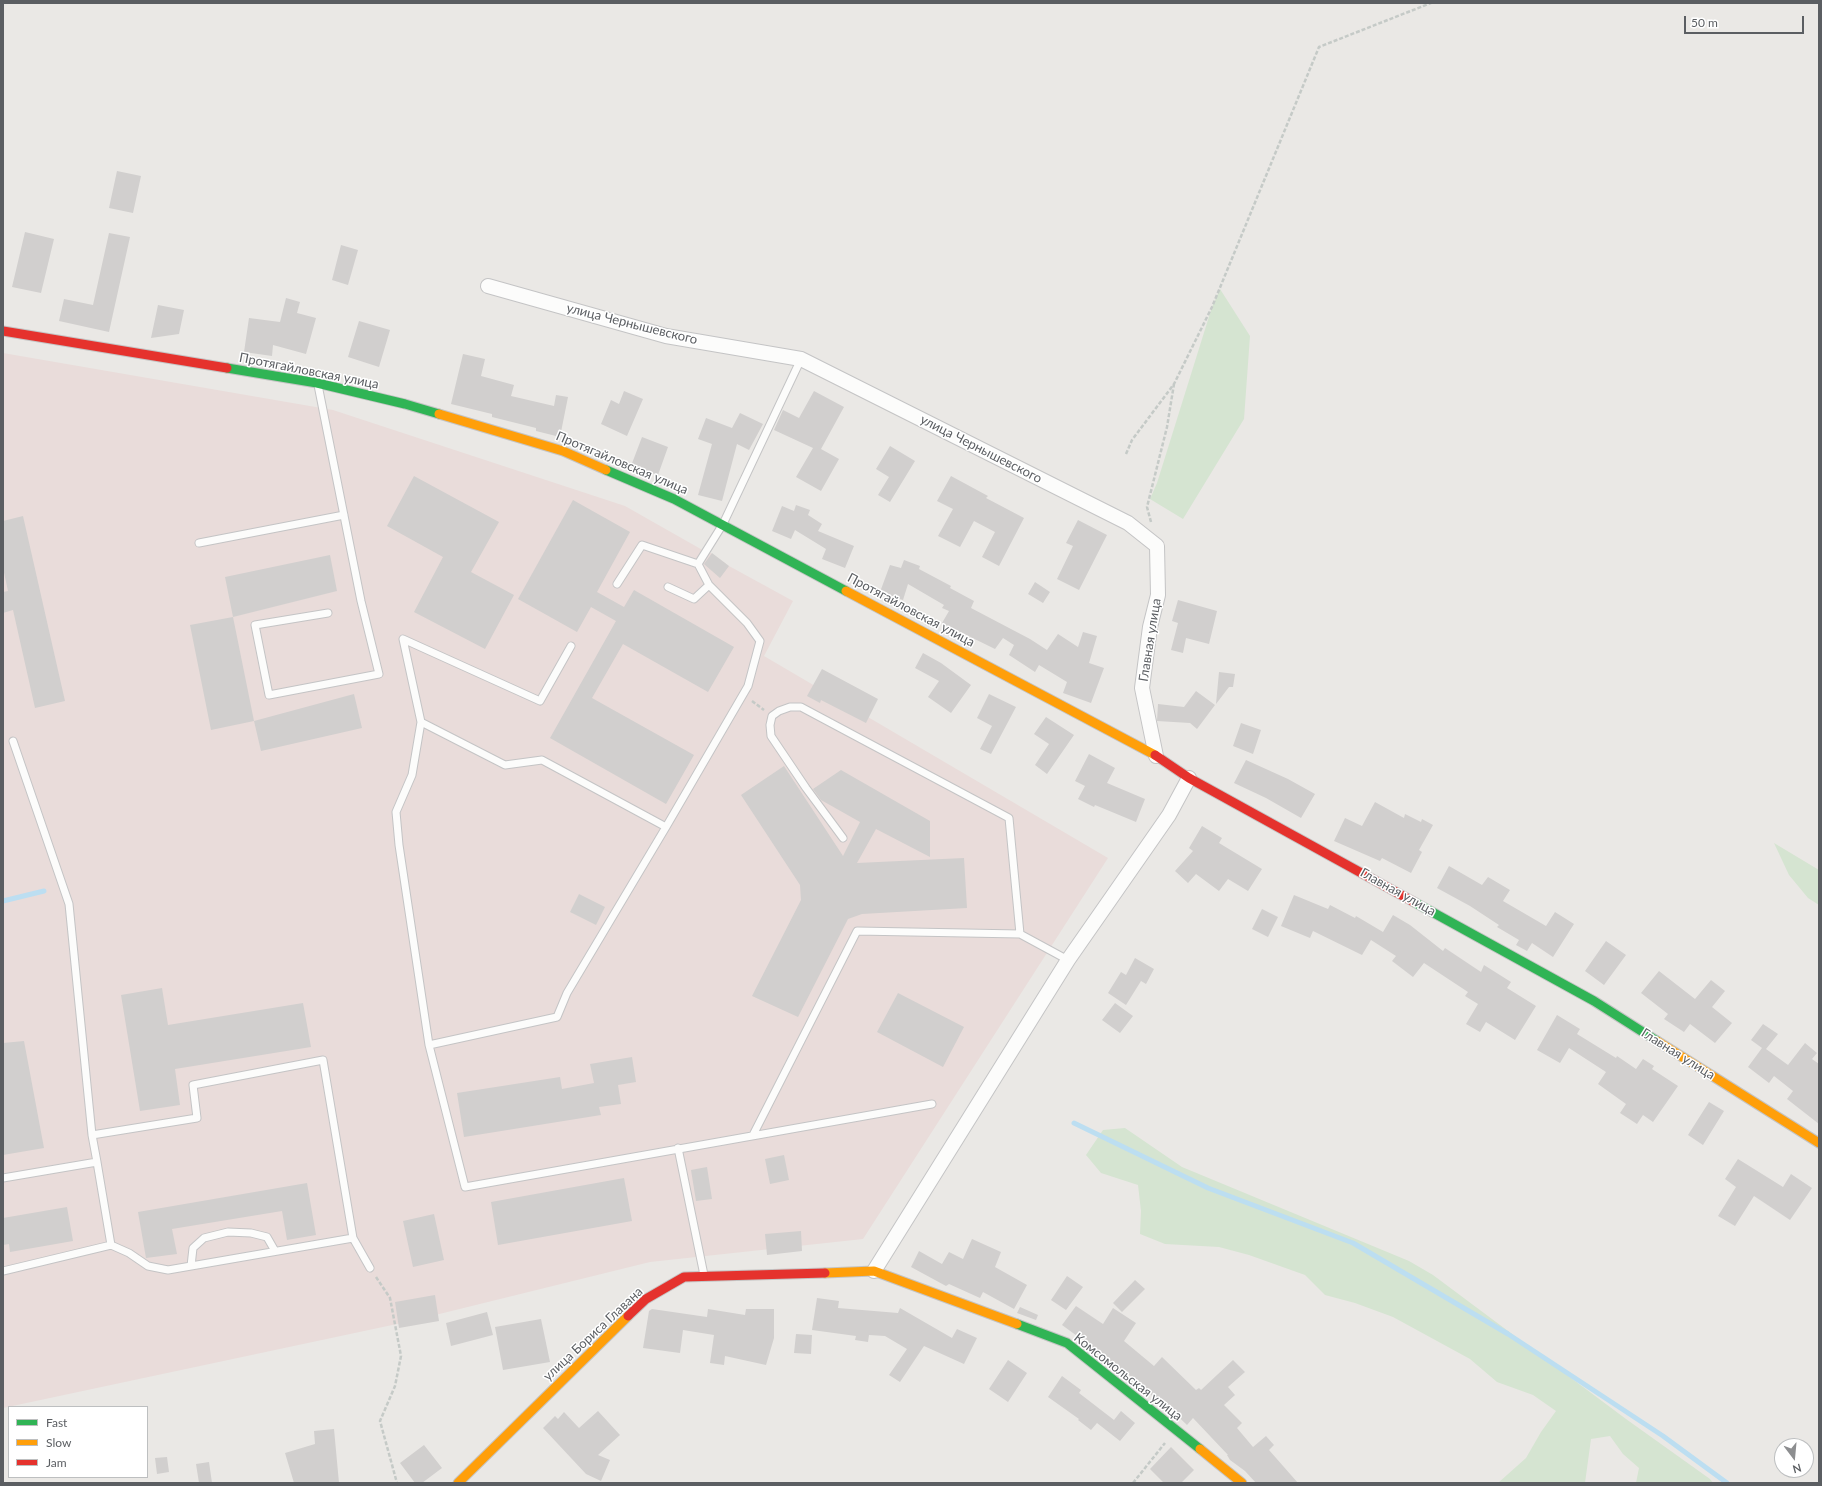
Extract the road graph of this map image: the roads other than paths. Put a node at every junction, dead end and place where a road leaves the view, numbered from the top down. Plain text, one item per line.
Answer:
1 (488, 286) dead end
2 (3, 331) edge
3 (801, 359) junction
4 (317, 383) junction
5 (344, 516) junction
6 (723, 524) junction
7 (199, 543) dead end
8 (1157, 546) joint
9 (698, 564) junction
10 (617, 584) dead end
11 (709, 585) junction
12 (668, 587) dead end
13 (328, 613) dead end
14 (571, 646) dead end
15 (421, 722) junction
16 (13, 741) dead end
17 (1156, 756) junction
18 (1189, 778) junction
19 (666, 826) junction
20 (843, 838) dead end
21 (1020, 934) junction
22 (1068, 960) junction
23 (429, 1045) junction
24 (932, 1104) dead end
25 (92, 1135) junction
26 (753, 1135) junction
27 (1819, 1143) edge
28 (678, 1148) junction
29 (97, 1162) junction
30 (3, 1178) edge
31 (353, 1238) junction
32 (111, 1244) junction
33 (275, 1251) junction
34 (191, 1266) junction
35 (370, 1268) road end
36 (3, 1271) edge
37 (874, 1271) junction
38 (705, 1276) junction
39 (458, 1483) edge
40 (1242, 1483) edge

1 - 3 street, улица Чернышевского
2 - 4 street, Протягайловская улица
3 - 6 lane
3 - 8 street, улица Чернышевского
4 - 5 lane
4 - 6 street, Протягайловская улица
5 - 7 lane
5 - 13 lane
6 - 9 lane
6 - 17 street, Протягайловская улица
8 - 17 street, Главная улица
9 - 10 lane
9 - 11 lane
11 - 12 lane
11 - 19 lane
14 - 15 lane
15 - 19 lane
15 - 23 lane
16 - 25 lane
17 - 18 street, Главная улица
18 - 22 street
18 - 27 street, Главная улица
19 - 23 lane
20 - 21 lane
21 - 22 lane
21 - 26 lane
22 - 37 street
23 - 28 lane
24 - 26 lane
25 - 29 lane
25 - 31 lane
26 - 28 lane
28 - 38 lane
29 - 30 lane
29 - 32 lane
31 - 33 lane
31 - 35 lane
32 - 34 lane
32 - 36 lane
33 - 34 lane
33 - 34 lane
37 - 38 street, улица Бориса Главана
37 - 40 street, Комсомольская улица
38 - 39 street, улица Бориса Главана

